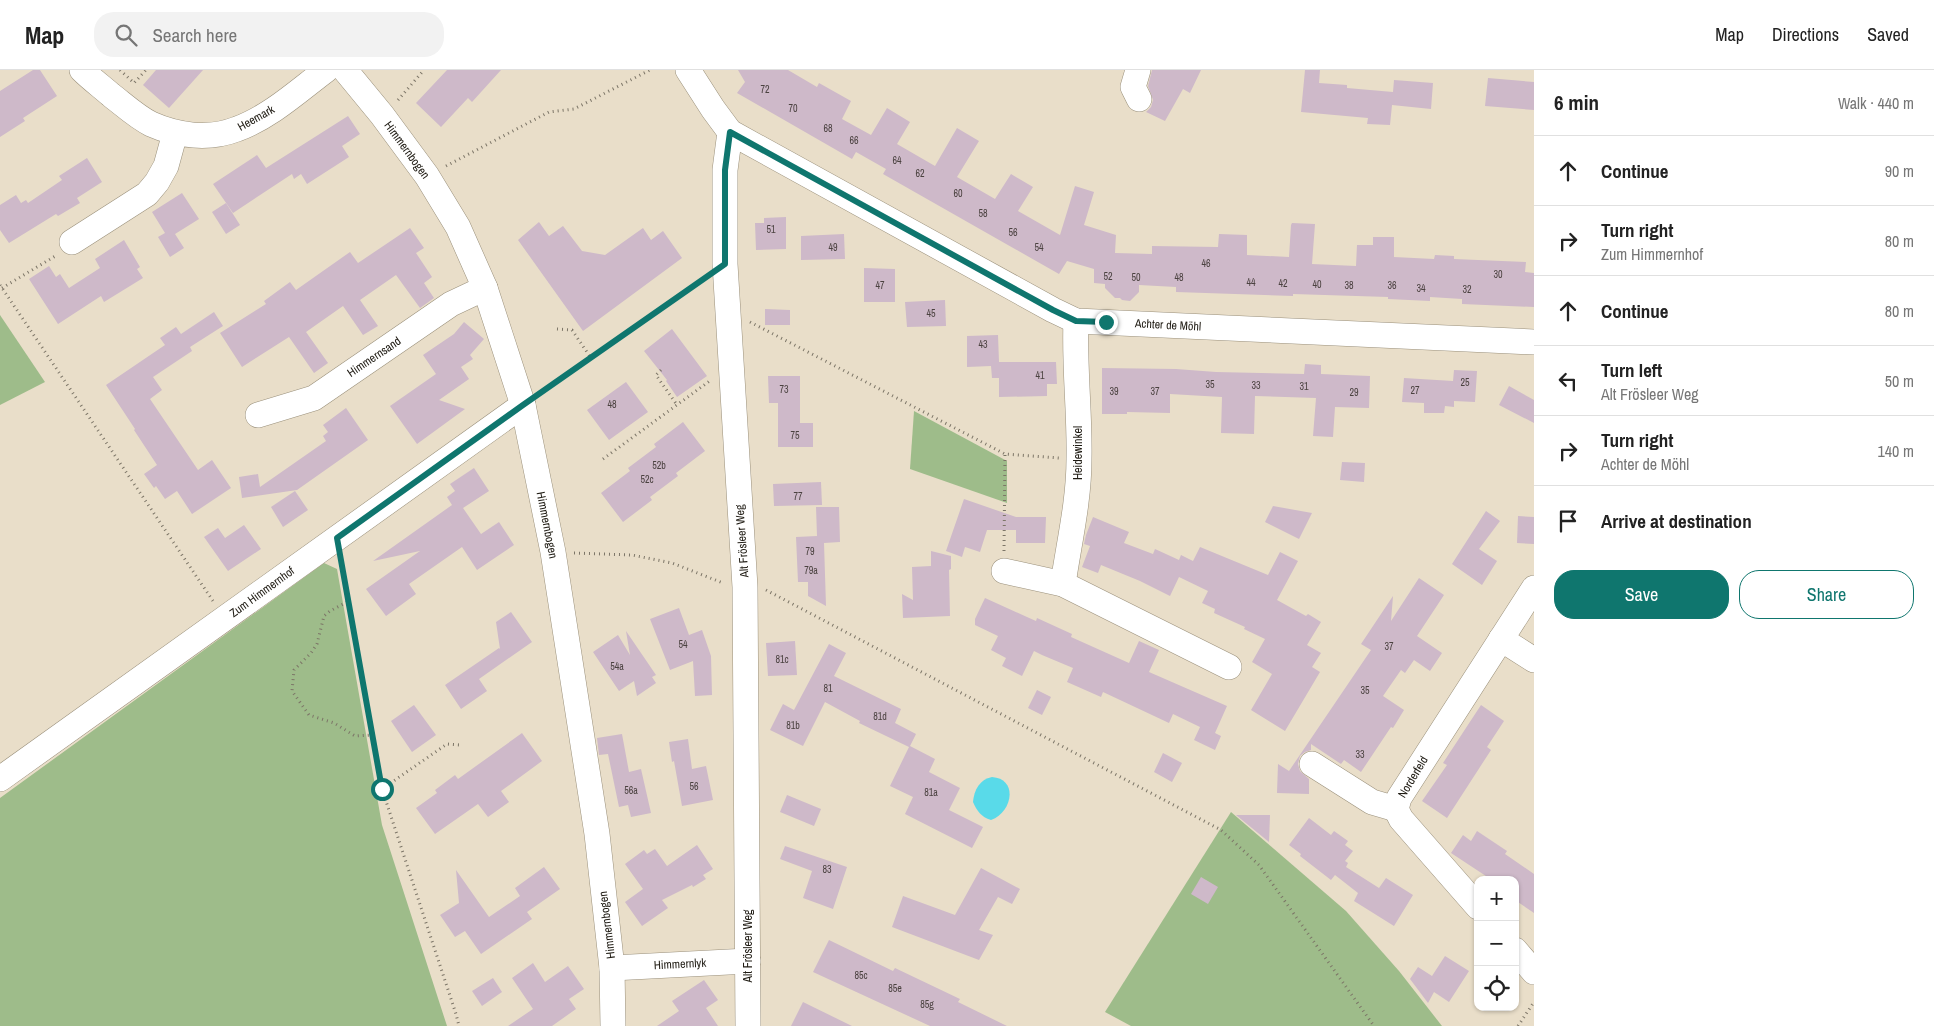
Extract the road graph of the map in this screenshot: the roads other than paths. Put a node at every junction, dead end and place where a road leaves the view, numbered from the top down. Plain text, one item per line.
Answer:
1 (82, 70) edge
2 (326, 70) edge
3 (344, 70) edge
4 (688, 70) edge
5 (1138, 70) edge
6 (1139, 99) dead end
7 (730, 132) junction
8 (175, 133) junction
9 (72, 242) road end
10 (485, 288) junction
11 (1076, 321) junction
12 (1534, 342) edge
13 (523, 405) junction
14 (258, 415) dead end
15 (1004, 571) road end
16 (1062, 584) junction
17 (1534, 588) edge
18 (1501, 639) junction
19 (1534, 660) edge
20 (1229, 667) dead end
21 (1312, 764) dead end
22 (0, 779) edge
23 (1396, 808) junction
24 (1474, 902) edge
25 (1519, 955) edge
26 (748, 961) junction
27 (612, 968) junction
28 (1534, 972) edge
29 (613, 1026) edge
30 (748, 1026) edge

1 - 8 street, Heemark
2 - 8 street, Heemark
3 - 10 street, Himmernbogen
4 - 7 street
5 - 6 street
7 - 11 street, Achter de Möhl
7 - 26 street, Alt Frösleer Weg
8 - 9 street
10 - 13 street, Himmernbogen
10 - 14 street, Himmernsand
11 - 12 street, Achter de Möhl
11 - 16 street, Heidewinkel
13 - 22 street, Zum Himmernhof
13 - 27 street, Himmernbogen
15 - 16 street
16 - 20 street
17 - 18 street, Norderfeld
18 - 19 street
18 - 23 street, Norderfeld
21 - 23 street
23 - 24 street, Norderfeld
25 - 28 street
26 - 27 street, Himmernlyk
26 - 30 street, Alt Frösleer Weg
27 - 29 street, Himmernbogen

